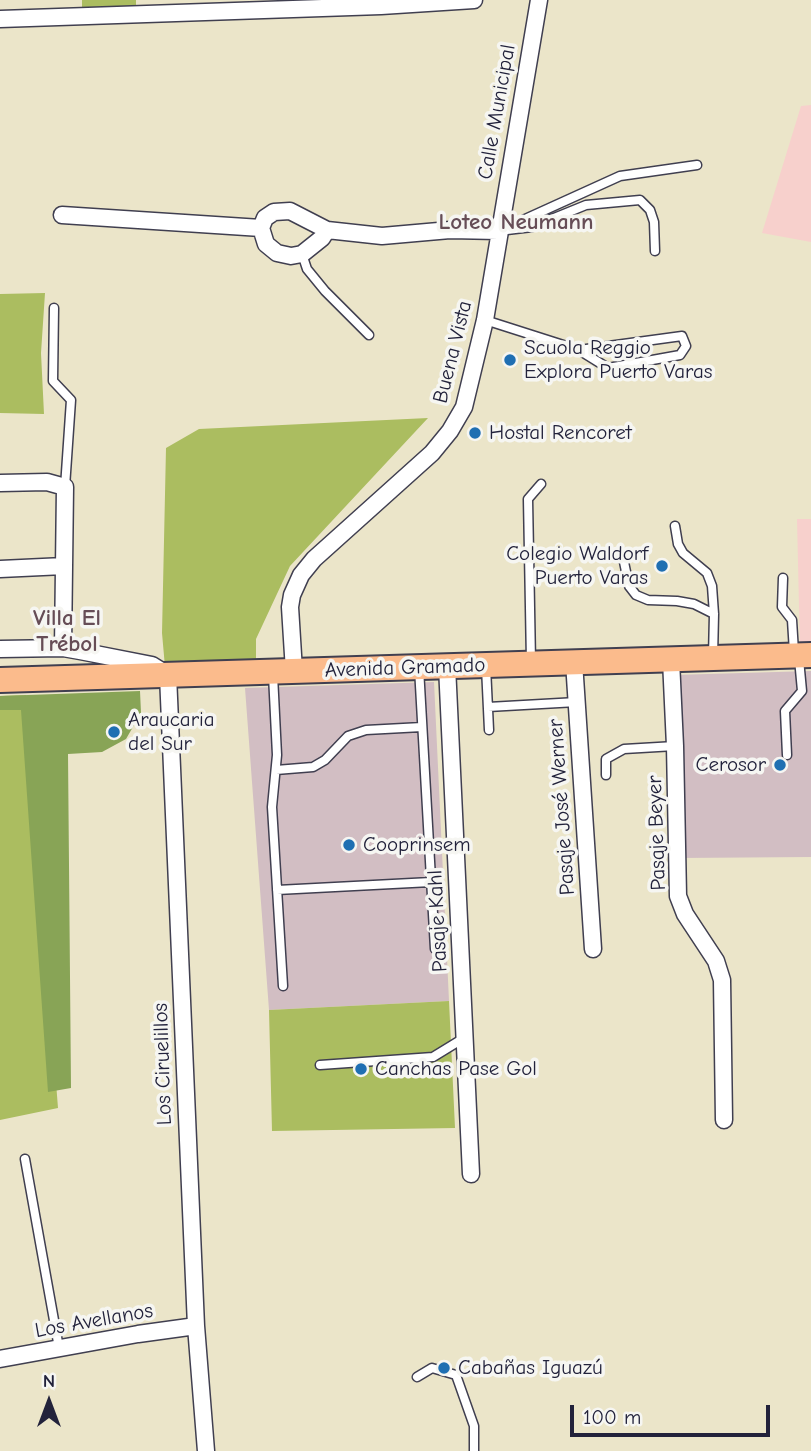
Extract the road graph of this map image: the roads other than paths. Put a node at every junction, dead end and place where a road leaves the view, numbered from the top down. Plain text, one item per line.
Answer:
1 (77, 0) edge
2 (461, 0) edge
3 (474, 0) edge
4 (539, 0) edge
5 (381, 3) edge
6 (300, 4) edge
7 (220, 6) edge
8 (142, 7) edge
9 (78, 17) junction
10 (0, 19) edge
11 (697, 165) dead end
12 (62, 215) dead end
13 (261, 228) junction
14 (327, 230) junction
15 (498, 231) junction
16 (655, 251) dead end
17 (302, 254) junction
18 (54, 308) dead end
19 (485, 320) junction
20 (369, 335) dead end
21 (579, 350) junction
22 (0, 482) edge
23 (541, 484) dead end
24 (65, 487) junction
25 (675, 526) dead end
26 (624, 562) dead end
27 (64, 566) junction
28 (0, 569) edge
29 (783, 578) dead end
30 (714, 614) junction
31 (63, 648) junction
32 (0, 649) edge
33 (801, 656) edge
34 (712, 659) junction
35 (671, 660) junction
36 (574, 663) junction
37 (531, 664) junction
38 (486, 665) junction
39 (447, 666) junction
40 (418, 667) junction
41 (283, 671) junction
42 (168, 675) junction
43 (0, 680) edge
44 (577, 702) junction
45 (488, 707) junction
46 (422, 727) junction
47 (489, 730) dead end
48 (675, 746) junction
49 (787, 755) dead end
50 (276, 770) junction
51 (606, 775) dead end
52 (431, 882) junction
53 (277, 890) junction
54 (435, 948) dead end
55 (593, 949) dead end
56 (284, 986) dead end
57 (464, 1038) junction
58 (320, 1065) dead end
59 (724, 1120) dead end
60 (25, 1159) dead end
61 (471, 1174) dead end
62 (196, 1326) junction
63 (59, 1348) junction
64 (0, 1359) edge
65 (417, 1377) dead end
66 (206, 1451) edge
67 (474, 1451) edge

1 - 9 street
2 - 3 street
2 - 5 street
4 - 15 street, Calle Municipal
5 - 6 street
6 - 7 street
7 - 8 street
8 - 9 street
9 - 10 street
11 - 15 lane
12 - 13 street
13 - 14 street
13 - 17 street
14 - 15 street
14 - 17 street
15 - 16 lane
15 - 19 street, Buena Vista
17 - 20 lane
18 - 24 lane
19 - 21 lane
19 - 41 street, Buena Vista
21 - 21 lane
22 - 24 street
23 - 37 lane
24 - 27 street
25 - 30 lane
26 - 30 lane
27 - 28 street
27 - 31 street
29 - 33 lane
30 - 34 lane
31 - 32 street
31 - 42 street
33 - 34 main road, Avenida Gramado
33 - 49 lane
34 - 35 main road, Avenida Gramado
35 - 36 main road, Avenida Gramado
35 - 48 street, Pasaje Beyer
36 - 37 main road, Avenida Gramado
36 - 44 street, Pasaje José Werner
37 - 38 main road, Avenida Gramado
38 - 39 main road, Avenida Gramado
38 - 45 lane
39 - 40 main road, Avenida Gramado
39 - 57 street, Pasaje Kahl
40 - 41 main road, Avenida Gramado
40 - 46 lane
41 - 42 main road, Avenida Gramado
41 - 50 lane
42 - 43 main road, Avenida Gramado
42 - 62 street, Los Ciruelillos
44 - 45 lane
44 - 55 street, Pasaje José Werner
45 - 47 lane
46 - 50 lane
46 - 52 lane
48 - 51 lane
48 - 59 street, Pasaje Beyer
50 - 53 lane
52 - 53 lane
52 - 54 lane
53 - 56 lane
57 - 58 lane
57 - 61 street, Pasaje Kahl
60 - 63 lane
62 - 63 street, Los Avellanos
62 - 66 street, Los Ciruelillos
63 - 64 street, Los Avellanos
65 - 67 lane

